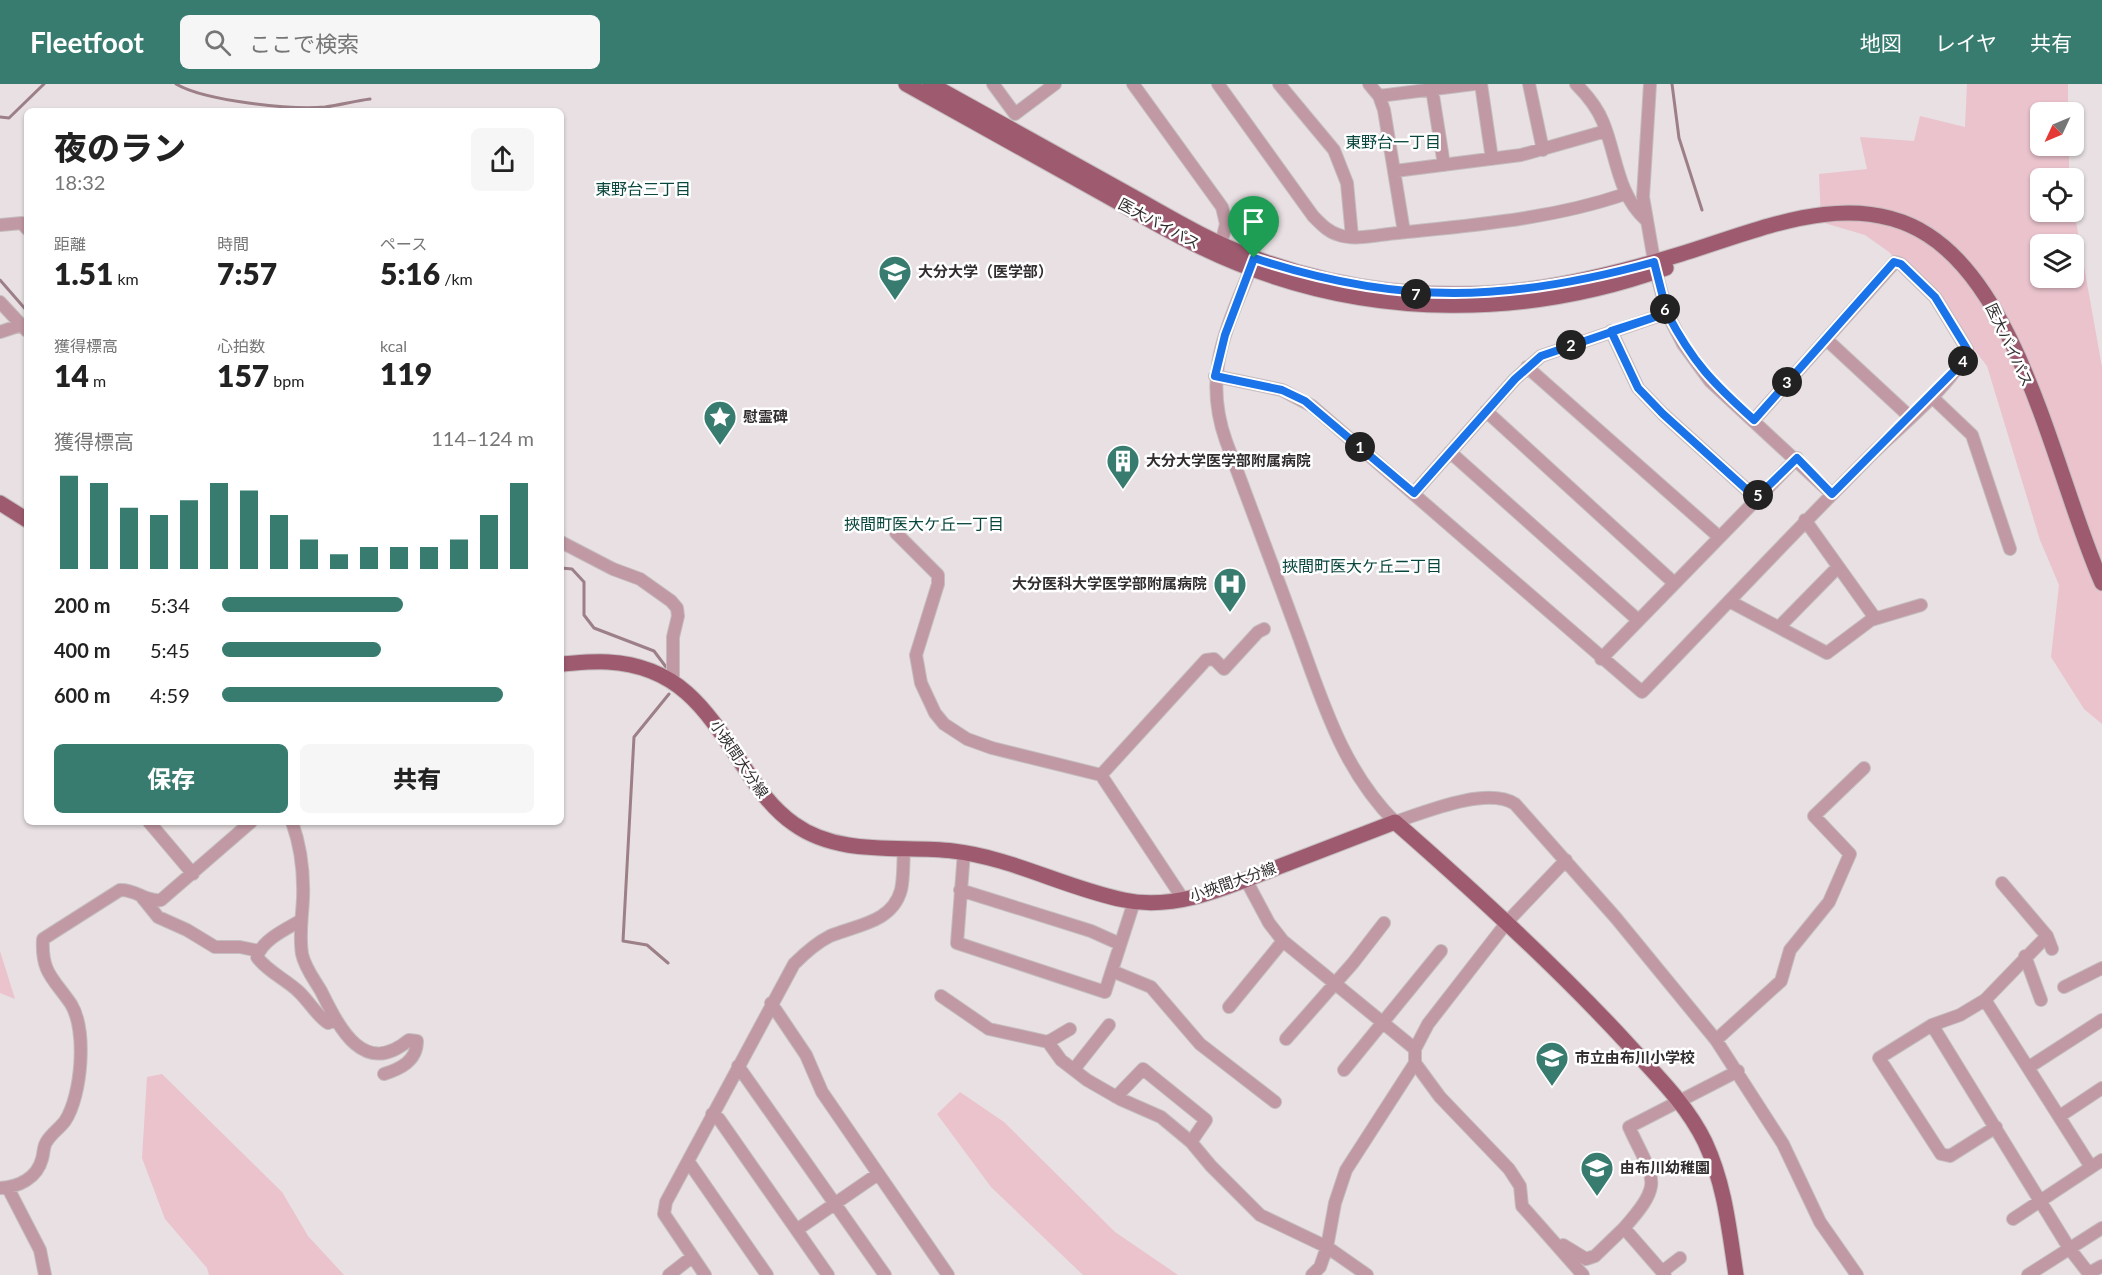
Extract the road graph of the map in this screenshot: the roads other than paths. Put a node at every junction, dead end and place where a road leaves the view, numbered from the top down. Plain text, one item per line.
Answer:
1 (906, 84) edge
2 (930, 84) edge
3 (993, 84) edge
4 (1055, 84) edge
5 (1133, 84) edge
6 (1218, 84) edge
7 (1279, 84) edge
8 (1369, 84) edge
9 (1474, 84) edge
10 (1481, 84) edge
11 (1529, 84) edge
12 (1575, 84) edge
13 (1650, 84) edge
14 (1432, 89) junction
15 (1379, 96) junction
16 (1606, 131) junction
17 (1543, 150) junction
18 (1492, 159) junction
19 (1444, 165) junction
20 (1395, 171) junction
21 (1625, 194) junction
22 (1646, 220) junction
23 (0, 225) edge
24 (24, 226) edge
25 (1404, 232) junction
26 (1352, 237) junction
27 (1221, 244) junction
28 (1252, 263) junction
29 (1655, 267) junction
30 (0, 302) edge
31 (1667, 313) junction
32 (24, 328) edge
33 (1611, 331) junction
34 (0, 332) edge
35 (1826, 339) junction
36 (1527, 367) junction
37 (1215, 376) junction
38 (1931, 396) junction
39 (1486, 411) junction
40 (1909, 416) junction
41 (1754, 420) junction
42 (1450, 452) junction
43 (1797, 458) junction
44 (1414, 493) junction
45 (1832, 494) junction
46 (1756, 498) junction
47 (0, 503) edge
48 (24, 518) edge
49 (1805, 520) junction
50 (896, 533) dead end
51 (1718, 536) junction
52 (564, 544) edge
53 (2010, 549) dead end
54 (1838, 567) junction
55 (1673, 582) junction
56 (2102, 583) edge
57 (1729, 601) junction
58 (1921, 605) dead end
59 (1875, 618) junction
60 (1638, 620) junction
61 (1779, 627) junction
62 (1264, 629) dead end
63 (1601, 658) junction
64 (564, 664) edge
65 (673, 683) junction
66 (1864, 768) dead end
67 (1101, 775) junction
68 (1395, 822) junction
69 (152, 825) edge
70 (248, 825) edge
71 (293, 825) edge
72 (904, 849) junction
73 (964, 852) junction
74 (1566, 860) junction
75 (193, 874) junction
76 (1246, 880) junction
77 (2002, 883) dead end
78 (960, 890) junction
79 (141, 896) junction
80 (1183, 899) junction
81 (1134, 902) junction
82 (300, 921) junction
83 (1508, 921) junction
84 (1384, 923) dead end
85 (2047, 936) junction
86 (1283, 941) junction
87 (1120, 944) junction
88 (2052, 950) dead end
89 (259, 951) junction
90 (1441, 951) dead end
91 (2025, 956) junction
92 (2102, 968) edge
93 (1112, 971) junction
94 (1334, 982) junction
95 (2064, 987) dead end
96 (941, 996) dead end
97 (1985, 1000) junction
98 (2042, 1000) dead end
99 (771, 1003) junction
100 (1229, 1007) dead end
101 (335, 1020) junction
102 (2102, 1020) edge
103 (1381, 1023) junction
104 (1109, 1025) dead end
105 (1932, 1025) junction
106 (1070, 1029) dead end
107 (1286, 1039) dead end
108 (1716, 1040) junction
109 (1048, 1042) junction
110 (1415, 1049) junction
111 (1415, 1063) junction
112 (738, 1066) junction
113 (2029, 1067) junction
114 (1075, 1068) junction
115 (1344, 1070) dead end
116 (1738, 1071) junction
117 (384, 1074) dead end
118 (2102, 1088) edge
119 (1116, 1096) junction
120 (1275, 1102) dead end
121 (1681, 1102) junction
122 (712, 1114) junction
123 (2060, 1116) junction
124 (1996, 1127) junction
125 (1191, 1142) junction
126 (2102, 1160) edge
127 (688, 1161) junction
128 (2091, 1167) junction
129 (878, 1174) junction
130 (4, 1188) edge
131 (2041, 1198) junction
132 (834, 1203) junction
133 (2013, 1219) dead end
134 (1624, 1228) junction
135 (2102, 1228) edge
136 (798, 1229) junction
137 (1554, 1240) junction
138 (1327, 1247) junction
139 (2069, 1248) junction
140 (692, 1257) junction
141 (1680, 1258) dead end
142 (2102, 1266) edge
143 (1664, 1273) edge
144 (2090, 1274) edge
145 (45, 1275) edge
146 (669, 1275) edge
147 (705, 1275) edge
148 (767, 1275) edge
149 (828, 1275) edge
150 (885, 1275) edge
151 (948, 1275) edge
152 (1312, 1275) edge
153 (1368, 1275) edge
154 (1583, 1275) edge
155 (1736, 1275) edge
156 (1857, 1275) edge
157 (2028, 1275) edge

1 - 28 main road, 医大バイパス
2 - 27 main road, 医大バイパス
3 - 4 street
5 - 27 street
6 - 26 street
7 - 26 street
8 - 15 street
9 - 14 street
10 - 18 street
11 - 17 street
12 - 16 street
13 - 22 street
14 - 15 street
14 - 19 street
15 - 20 street
16 - 17 street
16 - 21 street
17 - 18 street
18 - 19 street
19 - 20 street
20 - 25 street
21 - 22 street
21 - 25 street
22 - 29 street
23 - 24 street
25 - 26 street
27 - 28 main road, 医大バイパス
28 - 29 main road, 医大バイパス
28 - 37 street
29 - 31 street
29 - 56 main road, 医大バイパス
30 - 32 street
31 - 33 street
31 - 41 street
32 - 34 street
33 - 36 street
33 - 46 street
35 - 38 street
35 - 40 street
35 - 41 street
36 - 39 street
36 - 51 street
37 - 44 street
37 - 68 street
38 - 40 street
38 - 53 street
39 - 42 street
39 - 55 street
40 - 45 street
41 - 43 street
42 - 44 street
42 - 60 street
43 - 45 street
43 - 46 street
44 - 63 street
45 - 49 street
46 - 51 street
47 - 48 main road
49 - 54 street
49 - 57 street
50 - 67 street
51 - 55 street
52 - 65 street
54 - 59 street
54 - 61 street
55 - 60 street
57 - 61 street
57 - 63 street
58 - 59 street
59 - 61 street
60 - 63 street
62 - 67 street
64 - 65 main road, 小挾間大分線
65 - 72 main road, 小挾間大分線
66 - 108 street
67 - 80 street
68 - 74 street
68 - 76 main road, 小挾間大分線
68 - 83 main road
69 - 75 street
70 - 75 street
71 - 82 street
72 - 73 main road, 小挾間大分線
72 - 99 street
73 - 78 street
73 - 81 main road, 小挾間大分線
74 - 83 street
74 - 108 street
75 - 79 street
76 - 80 main road, 小挾間大分線
76 - 86 street
77 - 85 street
78 - 87 street
78 - 93 street
79 - 89 street
79 - 130 street
80 - 81 main road, 小挾間大分線
81 - 87 street
82 - 89 street
82 - 101 street
83 - 110 street
83 - 121 main road
84 - 94 street
85 - 88 street
85 - 91 street
86 - 94 street
86 - 100 street
87 - 93 street
89 - 101 street
90 - 103 street
91 - 97 street
91 - 98 street
92 - 95 street
93 - 120 street
94 - 103 street
94 - 107 street
96 - 109 street
97 - 105 street
97 - 113 street
99 - 112 street
99 - 129 street
101 - 117 street
102 - 113 street
103 - 110 street
103 - 115 street
104 - 114 street
105 - 124 street
105 - 124 street
106 - 109 street
108 - 116 street
109 - 114 street
110 - 111 street
111 - 137 street
111 - 138 street
112 - 122 street
112 - 132 street
113 - 123 street
114 - 119 street
116 - 121 street
116 - 156 street
118 - 123 street
119 - 125 street
119 - 125 street
121 - 134 street
121 - 155 main road
122 - 127 street
122 - 136 street
123 - 128 street
124 - 131 street
125 - 138 street
126 - 128 street
127 - 140 street
127 - 148 street
128 - 131 street
129 - 132 street
129 - 151 street
130 - 145 street
131 - 133 street
131 - 139 street
132 - 136 street
132 - 150 street
134 - 137 street
134 - 143 street
135 - 139 street
136 - 149 street
137 - 154 street
138 - 152 street
138 - 153 street
139 - 144 street
139 - 157 street
140 - 146 street
140 - 147 street
141 - 143 street
142 - 144 street

